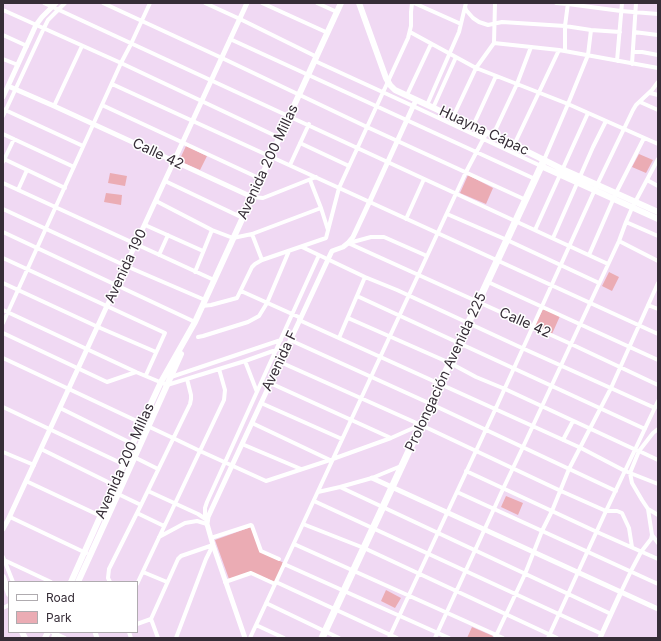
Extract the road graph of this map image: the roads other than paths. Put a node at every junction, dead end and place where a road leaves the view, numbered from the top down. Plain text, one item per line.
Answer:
1 (45, 3) edge
2 (65, 3) edge
3 (103, 3) edge
4 (150, 3) edge
5 (205, 3) edge
6 (247, 3) edge
7 (262, 3) edge
8 (317, 3) edge
9 (342, 3) edge
10 (359, 3) edge
11 (413, 3) edge
12 (495, 3) edge
13 (556, 3) edge
14 (568, 3) edge
15 (622, 3) edge
16 (636, 3) edge
17 (54, 5) edge
18 (466, 5) edge
19 (58, 9) junction
20 (3, 10) edge
21 (621, 11) junction
22 (338, 12) junction
23 (635, 12) junction
24 (658, 14) edge
25 (240, 19) junction
26 (141, 21) junction
27 (494, 23) junction
28 (461, 24) junction
29 (36, 25) junction
30 (565, 26) junction
31 (44, 28) junction
32 (591, 30) junction
33 (410, 32) junction
34 (620, 32) junction
35 (634, 32) junction
36 (328, 33) junction
37 (3, 35) edge
38 (658, 35) edge
39 (230, 39) junction
40 (494, 43) junction
41 (131, 44) junction
42 (431, 44) junction
43 (27, 46) junction
44 (82, 46) junction
45 (531, 47) junction
46 (559, 50) junction
47 (565, 51) junction
48 (633, 52) junction
49 (450, 54) junction
50 (588, 55) junction
51 (658, 55) edge
52 (456, 57) junction
53 (3, 58) edge
54 (222, 58) junction
55 (316, 59) junction
56 (617, 61) junction
57 (121, 63) junction
58 (632, 64) junction
59 (18, 65) junction
60 (476, 68) junction
61 (658, 68) edge
62 (308, 75) junction
63 (496, 76) junction
64 (212, 80) junction
65 (388, 82) junction
66 (658, 82) edge
67 (112, 84) junction
68 (517, 84) junction
69 (6, 85) edge
70 (15, 89) junction
71 (383, 92) junction
72 (538, 93) junction
73 (650, 93) junction
74 (300, 94) junction
75 (407, 95) junction
76 (658, 95) edge
77 (3, 97) edge
78 (202, 101) junction
79 (640, 102) junction
80 (415, 103) junction
81 (568, 104) junction
82 (102, 105) junction
83 (427, 105) junction
84 (54, 106) junction
85 (377, 107) junction
86 (433, 108) junction
87 (4, 109) edge
88 (658, 110) edge
89 (588, 113) junction
90 (3, 116) edge
91 (290, 116) junction
92 (453, 117) junction
93 (407, 120) junction
94 (606, 120) junction
95 (193, 121) junction
96 (94, 124) junction
97 (308, 124) junction
98 (473, 126) junction
99 (367, 127) junction
100 (624, 129) junction
101 (3, 134) edge
102 (490, 134) junction
103 (280, 138) junction
104 (644, 138) junction
105 (14, 139) junction
106 (484, 139) junction
107 (398, 141) junction
108 (183, 143) junction
109 (300, 143) junction
110 (658, 144) edge
111 (514, 145) junction
112 (83, 146) junction
113 (358, 147) junction
114 (477, 152) junction
115 (271, 157) junction
116 (4, 161) edge
117 (658, 161) edge
118 (174, 162) junction
119 (388, 162) junction
120 (543, 163) junction
121 (290, 165) junction
122 (349, 166) junction
123 (74, 167) junction
124 (27, 170) junction
125 (466, 172) junction
126 (561, 172) junction
127 (316, 177) junction
128 (260, 179) junction
129 (424, 179) junction
130 (535, 179) junction
131 (578, 179) junction
132 (310, 180) junction
133 (647, 180) junction
134 (165, 181) junction
135 (3, 183) edge
136 (658, 186) edge
137 (596, 187) junction
138 (65, 188) junction
139 (339, 188) junction
140 (18, 190) junction
141 (456, 193) junction
142 (614, 196) junction
143 (252, 197) junction
144 (526, 200) junction
145 (156, 201) junction
146 (369, 202) junction
147 (635, 202) junction
148 (56, 207) junction
149 (321, 208) junction
150 (632, 208) junction
151 (3, 209) edge
152 (658, 212) edge
153 (447, 214) junction
154 (243, 218) junction
155 (406, 219) junction
156 (658, 220) edge
157 (516, 221) junction
158 (626, 222) junction
159 (145, 225) junction
160 (46, 228) junction
161 (212, 230) junction
162 (328, 230) junction
163 (535, 230) junction
164 (3, 232) edge
165 (438, 233) junction
166 (252, 234) junction
167 (168, 235) junction
168 (658, 236) edge
169 (233, 238) junction
170 (553, 238) junction
171 (507, 240) junction
172 (619, 241) junction
173 (348, 243) junction
174 (136, 244) junction
175 (570, 246) junction
176 (302, 247) junction
177 (37, 248) junction
178 (203, 251) junction
179 (289, 251) junction
180 (159, 255) junction
181 (319, 255) junction
182 (589, 255) junction
183 (427, 256) junction
184 (3, 258) edge
185 (328, 259) junction
186 (262, 260) junction
187 (498, 260) junction
188 (658, 261) edge
189 (608, 264) junction
190 (126, 266) junction
191 (561, 266) junction
192 (28, 269) junction
193 (195, 272) junction
194 (419, 275) junction
195 (365, 277) junction
196 (214, 280) junction
197 (488, 282) junction
198 (3, 283) edge
199 (599, 283) junction
200 (658, 283) edge
201 (552, 285) junction
202 (117, 286) junction
203 (18, 290) junction
204 (241, 291) junction
205 (357, 296) junction
206 (409, 296) junction
207 (205, 300) junction
208 (479, 302) junction
209 (267, 303) junction
210 (590, 303) junction
211 (648, 305) junction
212 (107, 306) junction
213 (202, 306) junction
214 (542, 306) junction
215 (658, 309) edge
216 (3, 310) edge
217 (8, 312) junction
218 (293, 314) junction
219 (400, 316) junction
220 (348, 318) junction
221 (300, 319) junction
222 (195, 322) junction
223 (3, 323) edge
224 (469, 324) junction
225 (580, 325) junction
226 (532, 326) junction
227 (639, 326) junction
228 (98, 327) junction
229 (3, 333) edge
230 (658, 334) edge
231 (198, 337) dead end
232 (390, 337) junction
233 (340, 338) junction
234 (281, 340) junction
235 (290, 340) junction
236 (459, 344) junction
237 (571, 344) junction
238 (287, 346) junction
239 (630, 346) junction
240 (522, 348) junction
241 (88, 349) junction
242 (277, 349) junction
243 (156, 352) junction
244 (380, 357) junction
245 (3, 358) edge
246 (658, 360) edge
247 (245, 361) junction
248 (280, 362) junction
249 (450, 363) junction
250 (561, 366) junction
251 (621, 367) junction
252 (79, 368) junction
253 (514, 368) junction
254 (219, 370) junction
255 (136, 372) junction
256 (146, 375) junction
257 (171, 377) junction
258 (371, 377) junction
259 (187, 379) junction
260 (164, 383) junction
261 (270, 383) junction
262 (440, 384) junction
263 (658, 385) edge
264 (552, 386) junction
265 (504, 388) junction
266 (611, 388) junction
267 (69, 389) junction
268 (257, 392) junction
269 (361, 399) junction
270 (658, 401) edge
271 (261, 403) junction
272 (431, 404) junction
273 (542, 406) junction
274 (3, 407) edge
275 (60, 408) junction
276 (601, 408) junction
277 (655, 408) junction
278 (495, 410) junction
279 (351, 420) junction
280 (573, 420) junction
281 (142, 423) junction
282 (252, 423) junction
283 (421, 425) junction
284 (149, 426) junction
285 (533, 426) junction
286 (50, 429) junction
287 (591, 429) junction
288 (645, 429) junction
289 (658, 429) edge
290 (485, 430) junction
291 (653, 433) junction
292 (658, 435) edge
293 (173, 438) junction
294 (391, 438) junction
295 (342, 439) junction
296 (563, 440) junction
297 (132, 444) junction
298 (242, 444) junction
299 (139, 447) junction
300 (523, 447) junction
301 (581, 448) junction
302 (41, 449) junction
303 (476, 450) junction
304 (200, 451) junction
305 (637, 451) junction
306 (3, 452) edge
307 (128, 454) junction
308 (135, 457) junction
309 (331, 459) junction
310 (658, 460) edge
311 (225, 462) junction
312 (123, 464) junction
313 (34, 465) junction
314 (232, 465) junction
315 (402, 466) junction
316 (130, 468) junction
317 (513, 468) junction
318 (158, 469) junction
319 (301, 469) junction
320 (569, 469) junction
321 (466, 471) junction
322 (626, 471) junction
323 (630, 473) junction
324 (372, 478) junction
325 (26, 481) junction
326 (658, 484) edge
327 (114, 485) junction
328 (340, 487) junction
329 (392, 487) junction
330 (503, 489) junction
331 (148, 490) junction
332 (111, 491) junction
333 (120, 491) junction
334 (561, 491) junction
335 (616, 491) junction
336 (318, 492) junction
337 (456, 492) junction
338 (314, 501) junction
339 (175, 503) junction
340 (141, 505) junction
341 (383, 507) junction
342 (648, 508) junction
343 (494, 509) junction
344 (606, 511) junction
345 (447, 512) junction
346 (552, 512) junction
347 (137, 513) junction
348 (658, 515) edge
349 (100, 516) junction
350 (10, 517) junction
351 (107, 519) junction
352 (207, 522) junction
353 (303, 524) junction
354 (164, 526) junction
355 (373, 528) junction
356 (3, 529) edge
357 (485, 530) junction
358 (542, 531) junction
359 (597, 532) junction
360 (437, 533) junction
361 (652, 535) junction
362 (159, 537) junction
363 (211, 538) junction
364 (294, 544) junction
365 (658, 544) edge
366 (213, 545) junction
367 (632, 547) junction
368 (364, 548) junction
369 (475, 551) junction
370 (84, 552) junction
371 (533, 552) junction
372 (588, 552) junction
373 (642, 552) junction
374 (428, 553) junction
375 (90, 555) junction
376 (4, 559) edge
377 (279, 559) dead end
378 (658, 559) edge
379 (284, 564) junction
380 (353, 570) junction
381 (466, 571) junction
382 (631, 571) junction
383 (143, 572) junction
384 (579, 573) junction
385 (74, 574) junction
386 (419, 574) junction
387 (525, 574) junction
388 (3, 577) edge
389 (13, 581) edge
390 (49, 581) edge
391 (71, 581) edge
392 (77, 581) edge
393 (77, 581) edge
394 (110, 581) edge
395 (138, 582) edge
396 (167, 582) junction
397 (226, 582) junction
398 (275, 583) junction
399 (658, 584) edge
400 (344, 590) junction
401 (8, 591) edge
402 (457, 591) junction
403 (621, 592) junction
404 (515, 594) junction
405 (568, 594) junction
406 (409, 596) junction
407 (266, 603) junction
408 (335, 609) junction
409 (658, 609) edge
410 (447, 613) junction
411 (506, 614) junction
412 (559, 614) junction
413 (611, 614) junction
414 (399, 616) junction
415 (151, 619) junction
416 (138, 624) edge
417 (256, 625) junction
418 (437, 633) junction
419 (54, 634) edge
420 (323, 635) edge
421 (496, 636) edge
422 (549, 636) edge
423 (601, 636) edge
424 (390, 637) edge
425 (65, 638) edge
426 (158, 638) edge
427 (176, 638) edge
428 (245, 638) edge
429 (250, 638) edge
430 (284, 638) edge
431 (339, 638) edge
432 (397, 638) edge
433 (435, 638) edge
434 (449, 638) edge
435 (503, 638) edge
436 (557, 638) edge

1 - 17 street
2 - 19 street
3 - 26 street
4 - 26 street
5 - 25 street, Huayna Cápac
6 - 25 street, Avenida 190
7 - 36 street
8 - 22 street
9 - 22 main road, Avenida 200 Millas
10 - 65 main road
11 - 28 street
11 - 33 street
12 - 27 street
13 - 14 street
14 - 21 street
14 - 30 street
15 - 21 street
16 - 23 street
17 - 19 street
17 - 29 street
18 - 27 street
18 - 28 street
19 - 31 street
19 - 41 street
20 - 29 street
21 - 23 street
21 - 34 street
22 - 36 main road, Avenida 200 Millas
23 - 24 street
23 - 35 street
25 - 39 street, Avenida 190
25 - 55 street, Huayna Cápac
26 - 41 street
26 - 54 street
27 - 30 street
27 - 40 street
28 - 49 street
29 - 31 street
29 - 43 street
30 - 32 street
30 - 47 street
31 - 44 street
31 - 70 street
32 - 34 street
32 - 50 street, Prolongación Avenida 225
33 - 42 street
33 - 65 street
34 - 56 street
35 - 38 street
35 - 48 street
36 - 55 main road, Avenida 200 Millas
37 - 43 street
39 - 54 street, Avenida 190
39 - 62 street
40 - 45 street
40 - 60 street
41 - 57 street
41 - 64 street
42 - 49 street
42 - 75 street
43 - 59 street
44 - 57 street
44 - 84 street
45 - 46 street
45 - 68 street
46 - 47 street
46 - 72 street
47 - 50 street
48 - 51 street
48 - 58 street
49 - 52 street
49 - 83 street
50 - 56 street
50 - 81 street, Prolongación Avenida 225
52 - 60 street
52 - 86 street
53 - 59 street
54 - 64 street, Avenida 190
54 - 74 street
55 - 62 main road, Avenida 200 Millas
55 - 71 street, Huayna Cápac
56 - 58 street
57 - 67 street
57 - 78 street
58 - 61 street
59 - 69 street
60 - 63 street
60 - 92 street
62 - 74 main road, Avenida 200 Millas
62 - 85 street
63 - 68 street
63 - 98 street
64 - 78 street, Avenida 190
64 - 91 street
65 - 71 street
65 - 75 main road, Huayna Cápac
66 - 73 street
67 - 82 street
67 - 95 street
68 - 72 street
68 - 102 street
69 - 70 street, Calle 42
69 - 77 street
70 - 84 street, Calle 42
70 - 87 street
71 - 80 street, Huayna Cápac
71 - 85 street
72 - 81 street
72 - 111 street
73 - 76 street
73 - 79 street
74 - 91 main road, Avenida 200 Millas
74 - 99 street
75 - 80 main road, Huayna Cápac
78 - 95 street, Avenida 190
78 - 103 street
79 - 88 street
79 - 100 street
80 - 83 main road, Huayna Cápac
80 - 93 street, Avenida F
80 - 106 street, Huayna Cápac
81 - 89 street
81 - 120 street, Prolongación Avenida 225
82 - 96 street
82 - 108 street
83 - 86 main road, Huayna Cápac
84 - 96 street, Calle 42
85 - 93 street
85 - 99 street
86 - 92 main road, Huayna Cápac
87 - 90 street
87 - 112 street
89 - 94 street
89 - 126 street
91 - 97 street
91 - 103 main road, Avenida 200 Millas
92 - 98 main road, Huayna Cápac
93 - 107 street, Avenida F
93 - 114 street
94 - 100 street
94 - 131 street
95 - 108 street, Avenida 190
95 - 115 street
96 - 112 street
96 - 118 street, Calle 42
97 - 109 street
97 - 113 street
98 - 102 main road, Huayna Cápac
99 - 107 street
99 - 113 street
100 - 104 street
100 - 137 street
101 - 105 street
102 - 106 street
102 - 111 main road, Huayna Cápac
103 - 115 main road, Avenida 200 Millas
104 - 110 street
104 - 142 street
105 - 116 street
105 - 123 street
106 - 114 street
106 - 120 street, Huayna Cápac
107 - 119 street, Avenida F
107 - 125 street
108 - 118 street, Avenida 190
108 - 128 street
109 - 121 street
109 - 122 street
111 - 120 main road, Huayna Cápac
112 - 123 street
113 - 119 street
113 - 122 street
114 - 125 street
114 - 130 street
115 - 121 street
115 - 128 main road, Avenida 200 Millas
116 - 124 street
117 - 133 street
118 - 134 street, Avenida 190
118 - 143 street, Calle 42
119 - 129 street
119 - 146 street, Avenida F
120 - 126 main road, Huayna Cápac
120 - 130 main road, Prolongación Avenida 225
121 - 127 street
122 - 139 street
123 - 138 street
124 - 138 street
124 - 140 street
125 - 141 street
125 - 144 street
126 - 131 main road, Huayna Cápac
126 - 163 street
127 - 132 street
127 - 139 street
128 - 143 main road, Avenida 200 Millas
129 - 141 street
129 - 155 street
130 - 144 main road, Prolongación Avenida 225
131 - 137 main road, Huayna Cápac
131 - 170 street
132 - 143 street
132 - 149 street
133 - 136 street
133 - 147 street
134 - 145 street, Avenida 190
134 - 154 street
135 - 140 street
137 - 142 main road, Huayna Cápac
137 - 175 street
138 - 148 street
139 - 146 street
139 - 162 street
140 - 148 street
141 - 153 street
141 - 157 street
142 - 147 main road, Huayna Cápac
142 - 150 main road, Huayna Cápac
142 - 182 street
143 - 154 main road, Avenida 200 Millas
144 - 157 main road, Prolongación Avenida 225
145 - 159 street, Avenida 190
145 - 161 street
146 - 155 street
146 - 173 street, Avenida F
147 - 150 street
147 - 152 main road, Huayna Cápac
148 - 160 street
148 - 174 street
149 - 162 street
149 - 166 street
150 - 156 main road, Huayna Cápac
150 - 158 street
151 - 160 street
153 - 165 street
153 - 171 street
154 - 169 main road, Avenida 200 Millas
155 - 165 street
157 - 163 street
157 - 171 main road, Prolongación Avenida 225
158 - 168 street
158 - 172 street
159 - 167 street
159 - 174 street, Avenida 190
160 - 177 street
160 - 190 street
161 - 169 street
161 - 178 street
162 - 176 street
163 - 170 street
164 - 177 street
165 - 183 street
165 - 187 street
166 - 169 street
166 - 186 street
167 - 178 street
167 - 180 street
169 - 196 main road, Avenida 200 Millas
170 - 175 street
171 - 187 main road, Prolongación Avenida 225
171 - 191 street
172 - 188 street
172 - 189 street
173 - 183 street
173 - 185 street, Avenida F
173 - 194 street, Calle 42
174 - 180 street
174 - 190 street, Avenida 190
175 - 182 street
175 - 191 street
176 - 179 street
176 - 181 street
177 - 192 street
177 - 202 street
178 - 193 street
179 - 186 street
179 - 209 street
180 - 193 street
181 - 185 street
181 - 218 street
182 - 189 street
183 - 194 street
184 - 192 street
185 - 195 street
185 - 221 street, Avenida F
186 - 204 street
187 - 197 main road, Prolongación Avenida 225
187 - 201 street
189 - 199 street
190 - 202 street, Avenida 190
190 - 207 street
191 - 199 street
191 - 201 street
192 - 203 street
192 - 212 street
193 - 196 street
194 - 206 street
194 - 208 street, Calle 42
195 - 205 street
195 - 206 street
196 - 207 main road, Avenida 200 Millas
197 - 208 main road, Prolongación Avenida 225
197 - 214 street
198 - 203 street
199 - 210 street
200 - 211 street
201 - 210 street
201 - 214 street
202 - 212 street, Avenida 190
202 - 222 street
203 - 217 street
203 - 228 street
204 - 209 street
204 - 213 street
205 - 219 street
205 - 220 street
206 - 219 street
206 - 224 street
207 - 213 main road, Avenida 200 Millas
208 - 224 main road, Prolongación Avenida 225
208 - 226 street, Calle 42
209 - 218 street
209 - 231 street
210 - 225 street
210 - 227 street
211 - 215 street
211 - 227 street
212 - 228 street, Avenida 190
212 - 243 street
213 - 222 main road, Avenida 200 Millas
214 - 225 street
214 - 226 street
216 - 217 street
217 - 223 street
217 - 241 street
218 - 221 street
218 - 234 street
219 - 232 street
219 - 236 street
220 - 232 street
220 - 233 street
221 - 233 street
221 - 235 street, Avenida F
222 - 257 main road, Avenida 200 Millas
222 - 260 main road, Avenida 200 Millas
224 - 236 main road, Prolongación Avenida 225
224 - 240 street
225 - 237 street
225 - 239 street
226 - 237 street, Calle 42
226 - 240 street
227 - 230 street
227 - 239 street
228 - 241 street, Avenida 190
228 - 243 street
229 - 252 street
232 - 244 street
232 - 249 street
233 - 244 street
234 - 242 street
234 - 257 street
235 - 238 street, Avenida F
235 - 258 street
236 - 249 main road, Prolongación Avenida 225
236 - 253 street
237 - 250 street
237 - 251 street, Calle 42
238 - 242 street
238 - 248 street, Avenida F
239 - 246 street
239 - 251 street
240 - 250 street
240 - 253 street
241 - 252 street, Avenida 190
241 - 255 street
242 - 247 street
242 - 268 street
243 - 256 street
244 - 258 street
244 - 262 street
245 - 267 street
247 - 254 street
247 - 268 street
248 - 261 street, Avenida F
248 - 269 street
249 - 262 main road, Prolongación Avenida 225
249 - 265 street
250 - 264 street
250 - 266 street
251 - 263 street, Calle 42
251 - 266 street
252 - 255 street
252 - 267 street, Avenida 190
253 - 264 street
253 - 265 street
254 - 259 street
254 - 304 street
255 - 256 street
256 - 260 street
257 - 260 main road, Avenida 200 Millas
258 - 269 street
258 - 272 street
259 - 260 street
259 - 293 street
260 - 281 main road, Avenida 200 Millas
260 - 284 main road, Avenida 200 Millas
261 - 271 street, Avenida F
261 - 279 street
262 - 272 main road, Prolongación Avenida 225
262 - 278 street
264 - 273 street
264 - 276 street
265 - 273 street
265 - 278 street
266 - 276 street
266 - 277 street
267 - 275 street, Avenida 190
267 - 281 street
268 - 311 street
269 - 279 street
269 - 283 street
270 - 277 street
271 - 282 street, Avenida F
271 - 295 street
272 - 283 main road, Prolongación Avenida 225
272 - 290 street
273 - 280 street
273 - 285 street
274 - 286 street
275 - 286 street, Avenida 190
275 - 297 street
276 - 287 street
276 - 288 street
277 - 288 street
278 - 285 street
278 - 290 street
279 - 294 street
279 - 295 street
280 - 287 street
280 - 296 street
281 - 284 street
281 - 297 main road, Avenida 200 Millas
282 - 298 street, Avenida F
282 - 309 street
283 - 294 street
283 - 303 street
283 - 315 main road, Prolongación Avenida 225
284 - 293 street
284 - 299 main road, Avenida 200 Millas
285 - 296 street
285 - 300 street
286 - 302 street, Avenida 190
286 - 312 street
287 - 301 street
287 - 305 street
288 - 305 street
289 - 291 street
290 - 300 street
290 - 303 street
291 - 292 street
291 - 305 street
293 - 304 street
293 - 318 street
294 - 309 street
295 - 309 street
296 - 301 street
297 - 299 street
297 - 307 main road, Avenida 200 Millas
298 - 314 street, Avenida F
298 - 319 street
299 - 308 main road, Avenida 200 Millas
300 - 317 street
300 - 320 street
301 - 320 street
301 - 322 street
302 - 313 street, Avenida 190
302 - 327 street
303 - 317 street
303 - 321 street
304 - 311 street
304 - 339 street
305 - 310 street
305 - 322 street
305 - 323 street
306 - 313 street
307 - 308 street
307 - 312 main road, Avenida 200 Millas
308 - 316 main road, Avenida 200 Millas
308 - 318 street
309 - 319 street
309 - 336 street
311 - 314 street
311 - 352 street
312 - 316 street
312 - 327 main road, Avenida 200 Millas
313 - 325 street, Avenida 190
314 - 319 street
314 - 352 street, Avenida F
315 - 324 street
315 - 329 main road, Prolongación Avenida 225
316 - 333 main road, Avenida 200 Millas
317 - 330 street
317 - 334 street
318 - 331 street
320 - 334 street
320 - 335 street
321 - 330 street
321 - 337 street
322 - 323 street
322 - 335 street
323 - 326 street
323 - 342 street
324 - 328 street
324 - 329 street
325 - 349 street
325 - 350 street, Avenida 190
327 - 332 main road, Avenida 200 Millas
327 - 333 street
328 - 336 street
328 - 341 street
329 - 341 main road, Prolongación Avenida 225
329 - 345 street
330 - 343 street
330 - 346 street
331 - 339 street
331 - 340 street
332 - 333 street
332 - 349 main road, Avenida 200 Millas
333 - 340 street
333 - 351 main road, Avenida 200 Millas
334 - 344 street
334 - 346 street
335 - 344 street
336 - 338 street
337 - 343 street
337 - 345 street
338 - 353 street
338 - 355 street
339 - 352 street
339 - 354 street
340 - 347 street
341 - 355 main road, Prolongación Avenida 225
341 - 360 street
342 - 348 street
342 - 361 street
343 - 357 street
343 - 358 street
344 - 359 street
344 - 367 street
345 - 357 street
345 - 360 street
346 - 358 street
346 - 359 street
347 - 354 street
347 - 394 street
349 - 351 street
349 - 370 main road, Avenida 200 Millas
350 - 356 street, Avenida 190
350 - 370 street
351 - 375 main road, Avenida 200 Millas
352 - 362 street
352 - 363 street
353 - 364 street
353 - 368 street
354 - 362 street
355 - 368 main road, Prolongación Avenida 225
355 - 374 street
357 - 369 street
357 - 371 street
358 - 371 street
358 - 372 street
359 - 367 street
359 - 372 street
360 - 369 street
360 - 374 street
361 - 365 street
361 - 373 street
362 - 383 street
363 - 366 street
363 - 377 street
364 - 379 street
364 - 380 street
366 - 396 street
366 - 397 street
366 - 427 street
367 - 373 street
368 - 380 main road, Prolongación Avenida 225
368 - 386 street
369 - 381 street
369 - 387 street
370 - 375 street
370 - 385 main road, Avenida 200 Millas
371 - 384 street
371 - 387 street
372 - 382 street
372 - 384 street
373 - 378 street
373 - 382 street
374 - 381 street
374 - 386 street
375 - 392 main road, Avenida 200 Millas
376 - 389 street
376 - 390 street
379 - 398 street
379 - 400 street
380 - 400 main road, Prolongación Avenida 225
380 - 406 street
381 - 402 street
381 - 404 street
382 - 399 street
382 - 403 street
383 - 395 street
383 - 396 street
384 - 403 street
384 - 405 street
385 - 391 main road, Avenida 200 Millas
385 - 393 street
386 - 402 street
386 - 406 street
387 - 404 street
387 - 405 street
388 - 401 main road
396 - 415 street
397 - 398 street
397 - 428 street
398 - 407 street
398 - 408 street
400 - 408 main road, Prolongación Avenida 225
400 - 414 street
402 - 410 street
402 - 411 street
403 - 409 street
403 - 413 street
404 - 411 street
404 - 412 street
405 - 412 street
405 - 413 street
406 - 410 street
406 - 414 street
407 - 417 street
407 - 420 street
408 - 420 main road, Prolongación Avenida 225
408 - 424 street
410 - 418 street
410 - 421 street
411 - 421 street
411 - 422 street
412 - 422 street
412 - 423 street
413 - 423 street
414 - 418 street
414 - 424 street
415 - 416 street
415 - 426 street
417 - 429 street
417 - 430 street
418 - 433 street
418 - 434 street
419 - 425 street
420 - 431 street
421 - 435 street
422 - 436 street
424 - 432 street

